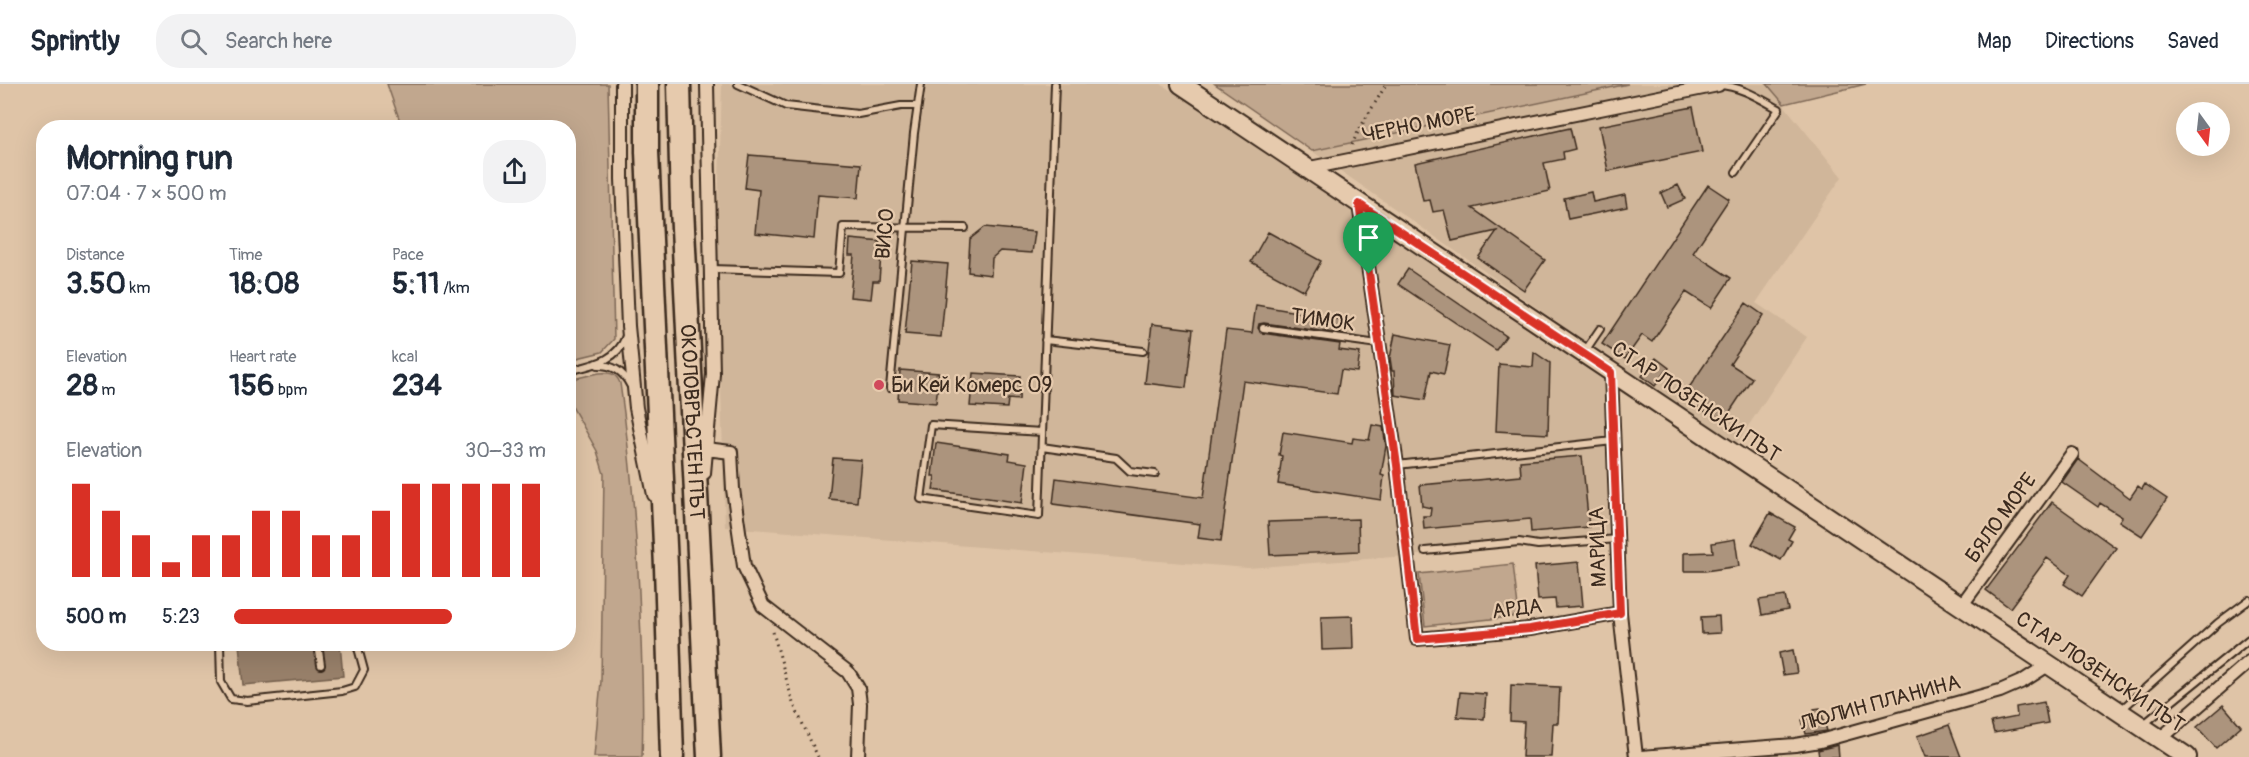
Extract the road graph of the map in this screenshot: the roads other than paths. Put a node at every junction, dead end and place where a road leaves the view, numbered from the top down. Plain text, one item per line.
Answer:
1 (622, 84) edge
2 (647, 84) edge
3 (679, 84) edge
4 (707, 84) edge
5 (738, 84) edge
6 (921, 84) edge
7 (1055, 84) edge
8 (1181, 84) edge
9 (1718, 85) edge
10 (918, 106) junction
11 (1305, 169) junction
12 (1736, 172) dead end
13 (1359, 204) junction
14 (905, 227) junction
15 (965, 228) dead end
16 (711, 269) junction
17 (628, 326) junction
18 (1263, 328) dead end
19 (1600, 329) dead end
20 (1045, 340) junction
21 (1378, 344) junction
22 (1143, 351) dead end
23 (1583, 353) junction
24 (591, 365) junction
25 (576, 369) edge
26 (1611, 372) junction
27 (890, 388) dead end
28 (636, 408) junction
29 (1042, 432) junction
30 (1614, 441) junction
31 (1042, 447) junction
32 (706, 449) junction
33 (2073, 454) dead end
34 (1397, 465) junction
35 (1155, 474) dead end
36 (1618, 538) junction
37 (1425, 551) dead end
38 (698, 558) junction
39 (666, 567) junction
40 (2249, 600) edge
41 (1961, 606) junction
42 (1620, 613) junction
43 (2249, 639) edge
44 (220, 651) edge
45 (319, 651) edge
46 (359, 651) edge
47 (2249, 662) edge
48 (321, 665) dead end
49 (2048, 665) junction
50 (671, 699) junction
51 (706, 710) junction
52 (2119, 712) junction
53 (2141, 727) junction
54 (2160, 739) junction
55 (663, 757) edge
56 (672, 757) edge
57 (709, 757) edge
58 (715, 757) edge
59 (858, 757) edge
60 (1635, 757) edge
61 (1641, 757) edge
62 (2187, 757) edge

1 - 17 street, ОКОЛОВРЪСТЕН ПЪТ
2 - 39 highway, ОКОЛОВРЪСТЕН ПЪТ
3 - 38 highway, ОКОЛОВРЪСТЕН ПЪТ
4 - 16 street
5 - 10 lane
6 - 10 lane, ВИСО
7 - 20 lane
8 - 11 street, СТАР ЛОЗЕНСКИ ПЪТ
9 - 11 street, ЧЕРНО МОРЕ
9 - 12 lane
10 - 14 lane, ВИСО
11 - 13 street, СТАР ЛОЗЕНСКИ ПЪТ
13 - 21 street
13 - 23 street, СТАР ЛОЗЕНСКИ ПЪТ
14 - 15 lane
14 - 16 lane
14 - 27 lane, ВИСО
16 - 32 street
17 - 24 lane
17 - 28 street, ОКОЛОВРЪСТЕН ПЪТ
18 - 21 lane, ТИМОК
19 - 23 lane
20 - 22 lane
20 - 29 lane
21 - 34 street
23 - 26 street, СТАР ЛОЗЕНСКИ ПЪТ
24 - 25 lane
24 - 28 lane
26 - 30 street, МАРИЦА
26 - 41 street, СТАР ЛОЗЕНСКИ ПЪТ
28 - 39 street, ОКОЛОВРЪСТЕН ПЪТ
29 - 31 lane
29 - 31 lane
30 - 34 lane
30 - 36 street, МАРИЦА
31 - 35 lane
32 - 38 street
32 - 59 street
33 - 41 street, БЯЛО МОРЕ
34 - 42 street, АРДА
36 - 37 lane
36 - 42 street, МАРИЦА
38 - 51 highway, ОКОЛОВРЪСТЕН ПЪТ
39 - 50 highway, ОКОЛОВРЪСТЕН ПЪТ
40 - 52 lane
41 - 49 street, СТАР ЛОЗЕНСКИ ПЪТ
42 - 60 street, МАРИЦА
43 - 53 lane
44 - 46 lane
45 - 48 lane
47 - 54 street
49 - 52 street, СТАР ЛОЗЕНСКИ ПЪТ
49 - 61 street, ЛЮЛИН ПЛАНИНА
50 - 55 highway
50 - 56 highway, ОКОЛОВРЪСТЕН ПЪТ
51 - 57 highway, ОКОЛОВРЪСТЕН ПЪТ
51 - 58 highway
52 - 53 street, СТАР ЛОЗЕНСКИ ПЪТ
53 - 54 street, СТАР ЛОЗЕНСКИ ПЪТ
54 - 62 street, СТАР ЛОЗЕНСКИ ПЪТ

